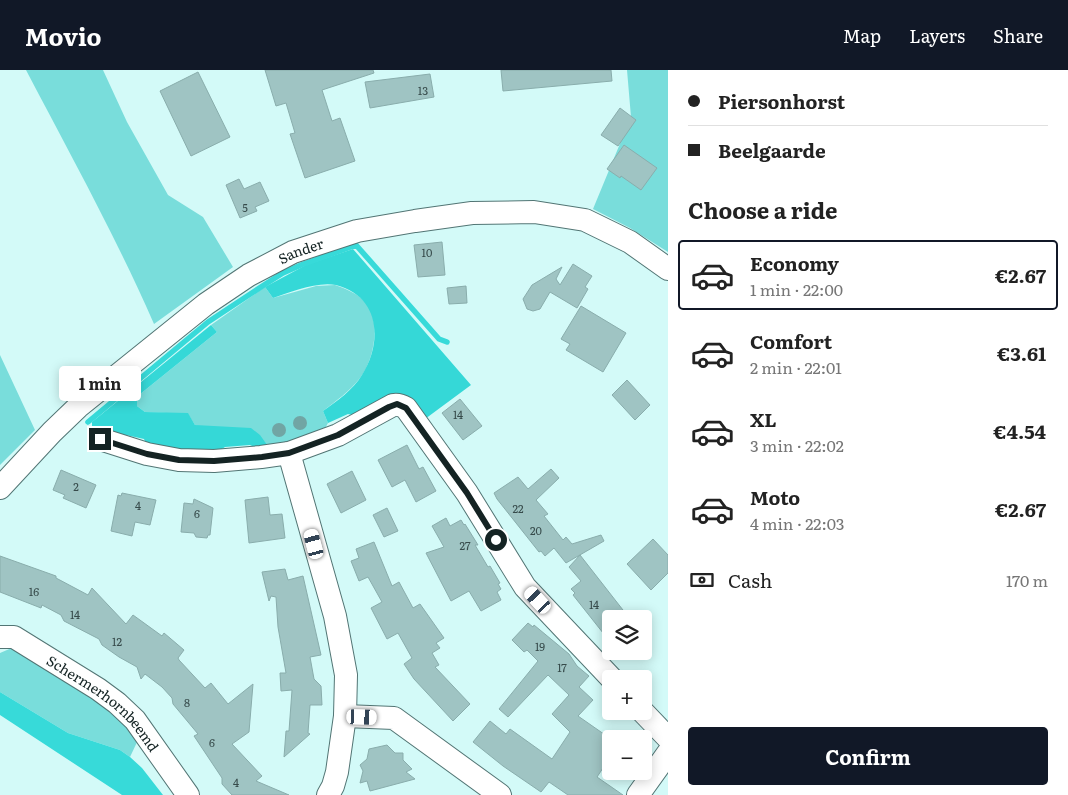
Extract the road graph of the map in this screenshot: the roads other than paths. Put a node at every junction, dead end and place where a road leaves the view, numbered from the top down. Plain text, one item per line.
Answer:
1 (668, 269) edge
2 (100, 439) dead end
3 (289, 453) junction
4 (0, 488) edge
5 (0, 637) edge
6 (603, 670) edge
7 (346, 716) junction
8 (651, 720) edge
9 (668, 738) edge
10 (668, 754) edge
11 (188, 795) edge
12 (328, 795) edge
13 (500, 795) edge
14 (638, 795) edge

1 - 4 street, Sander
2 - 3 street
3 - 6 street
3 - 7 street
5 - 11 street, Schermerhornbeemd
7 - 12 street
7 - 13 street
8 - 9 street
10 - 14 street

